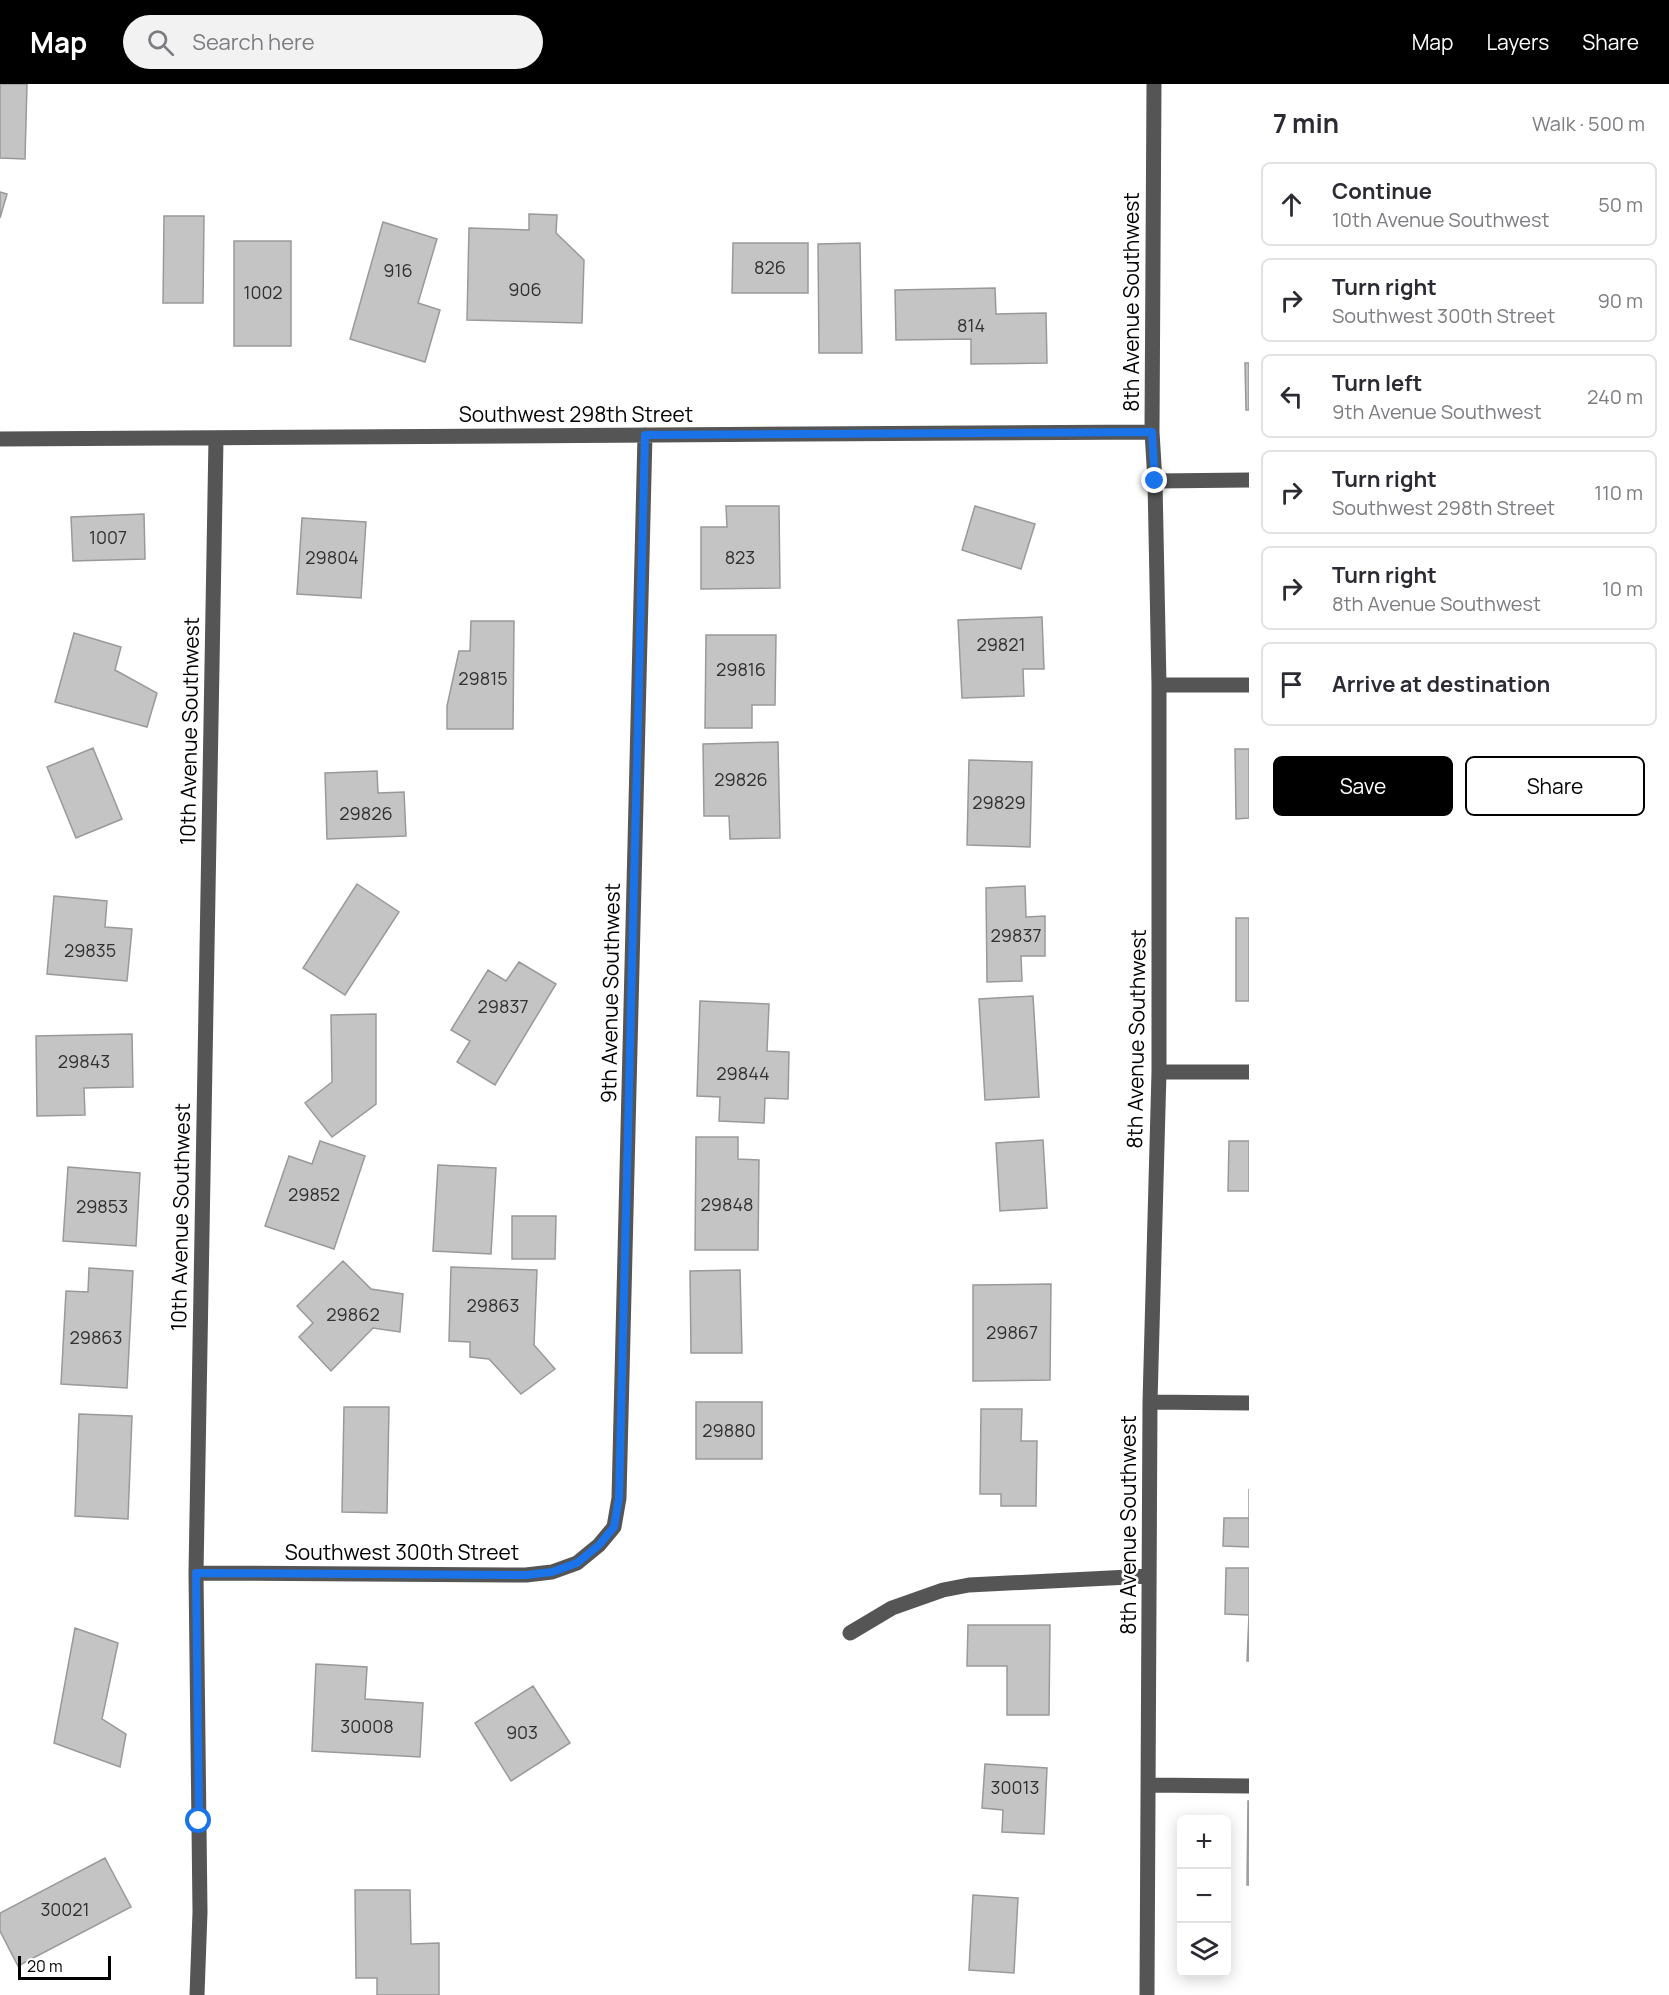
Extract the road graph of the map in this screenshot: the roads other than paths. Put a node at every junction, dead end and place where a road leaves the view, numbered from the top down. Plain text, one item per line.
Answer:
1 (1154, 84) edge
2 (1152, 432) junction
3 (645, 435) junction
4 (0, 439) edge
5 (216, 439) junction
6 (1249, 480) edge
7 (1155, 481) junction
8 (1159, 685) junction
9 (1249, 686) edge
10 (1159, 1072) junction
11 (1249, 1072) edge
12 (1150, 1402) junction
13 (1249, 1403) edge
14 (599, 1545) joint
15 (196, 1573) junction
16 (1149, 1576) junction
17 (850, 1633) dead end
18 (1148, 1785) junction
19 (1249, 1786) edge
20 (197, 1995) edge
21 (1147, 1995) edge

1 - 2 street, 8th Avenue Southwest
2 - 3 street, Southwest 298th Street
2 - 7 street, 8th Avenue Southwest
3 - 5 street, Southwest 298th Street
3 - 14 street, 9th Avenue Southwest
4 - 5 street, Southwest 298th Street
5 - 15 street, 10th Avenue Southwest
6 - 7 street
7 - 8 street, 8th Avenue Southwest
8 - 9 street
8 - 10 street, 8th Avenue Southwest
10 - 11 street
10 - 12 street, 8th Avenue Southwest
12 - 13 street
12 - 16 street, 8th Avenue Southwest
14 - 15 street, Southwest 300th Street
15 - 20 street, 10th Avenue Southwest
16 - 17 street
16 - 18 street, 8th Avenue Southwest
18 - 19 street
18 - 21 street, 8th Avenue Southwest

